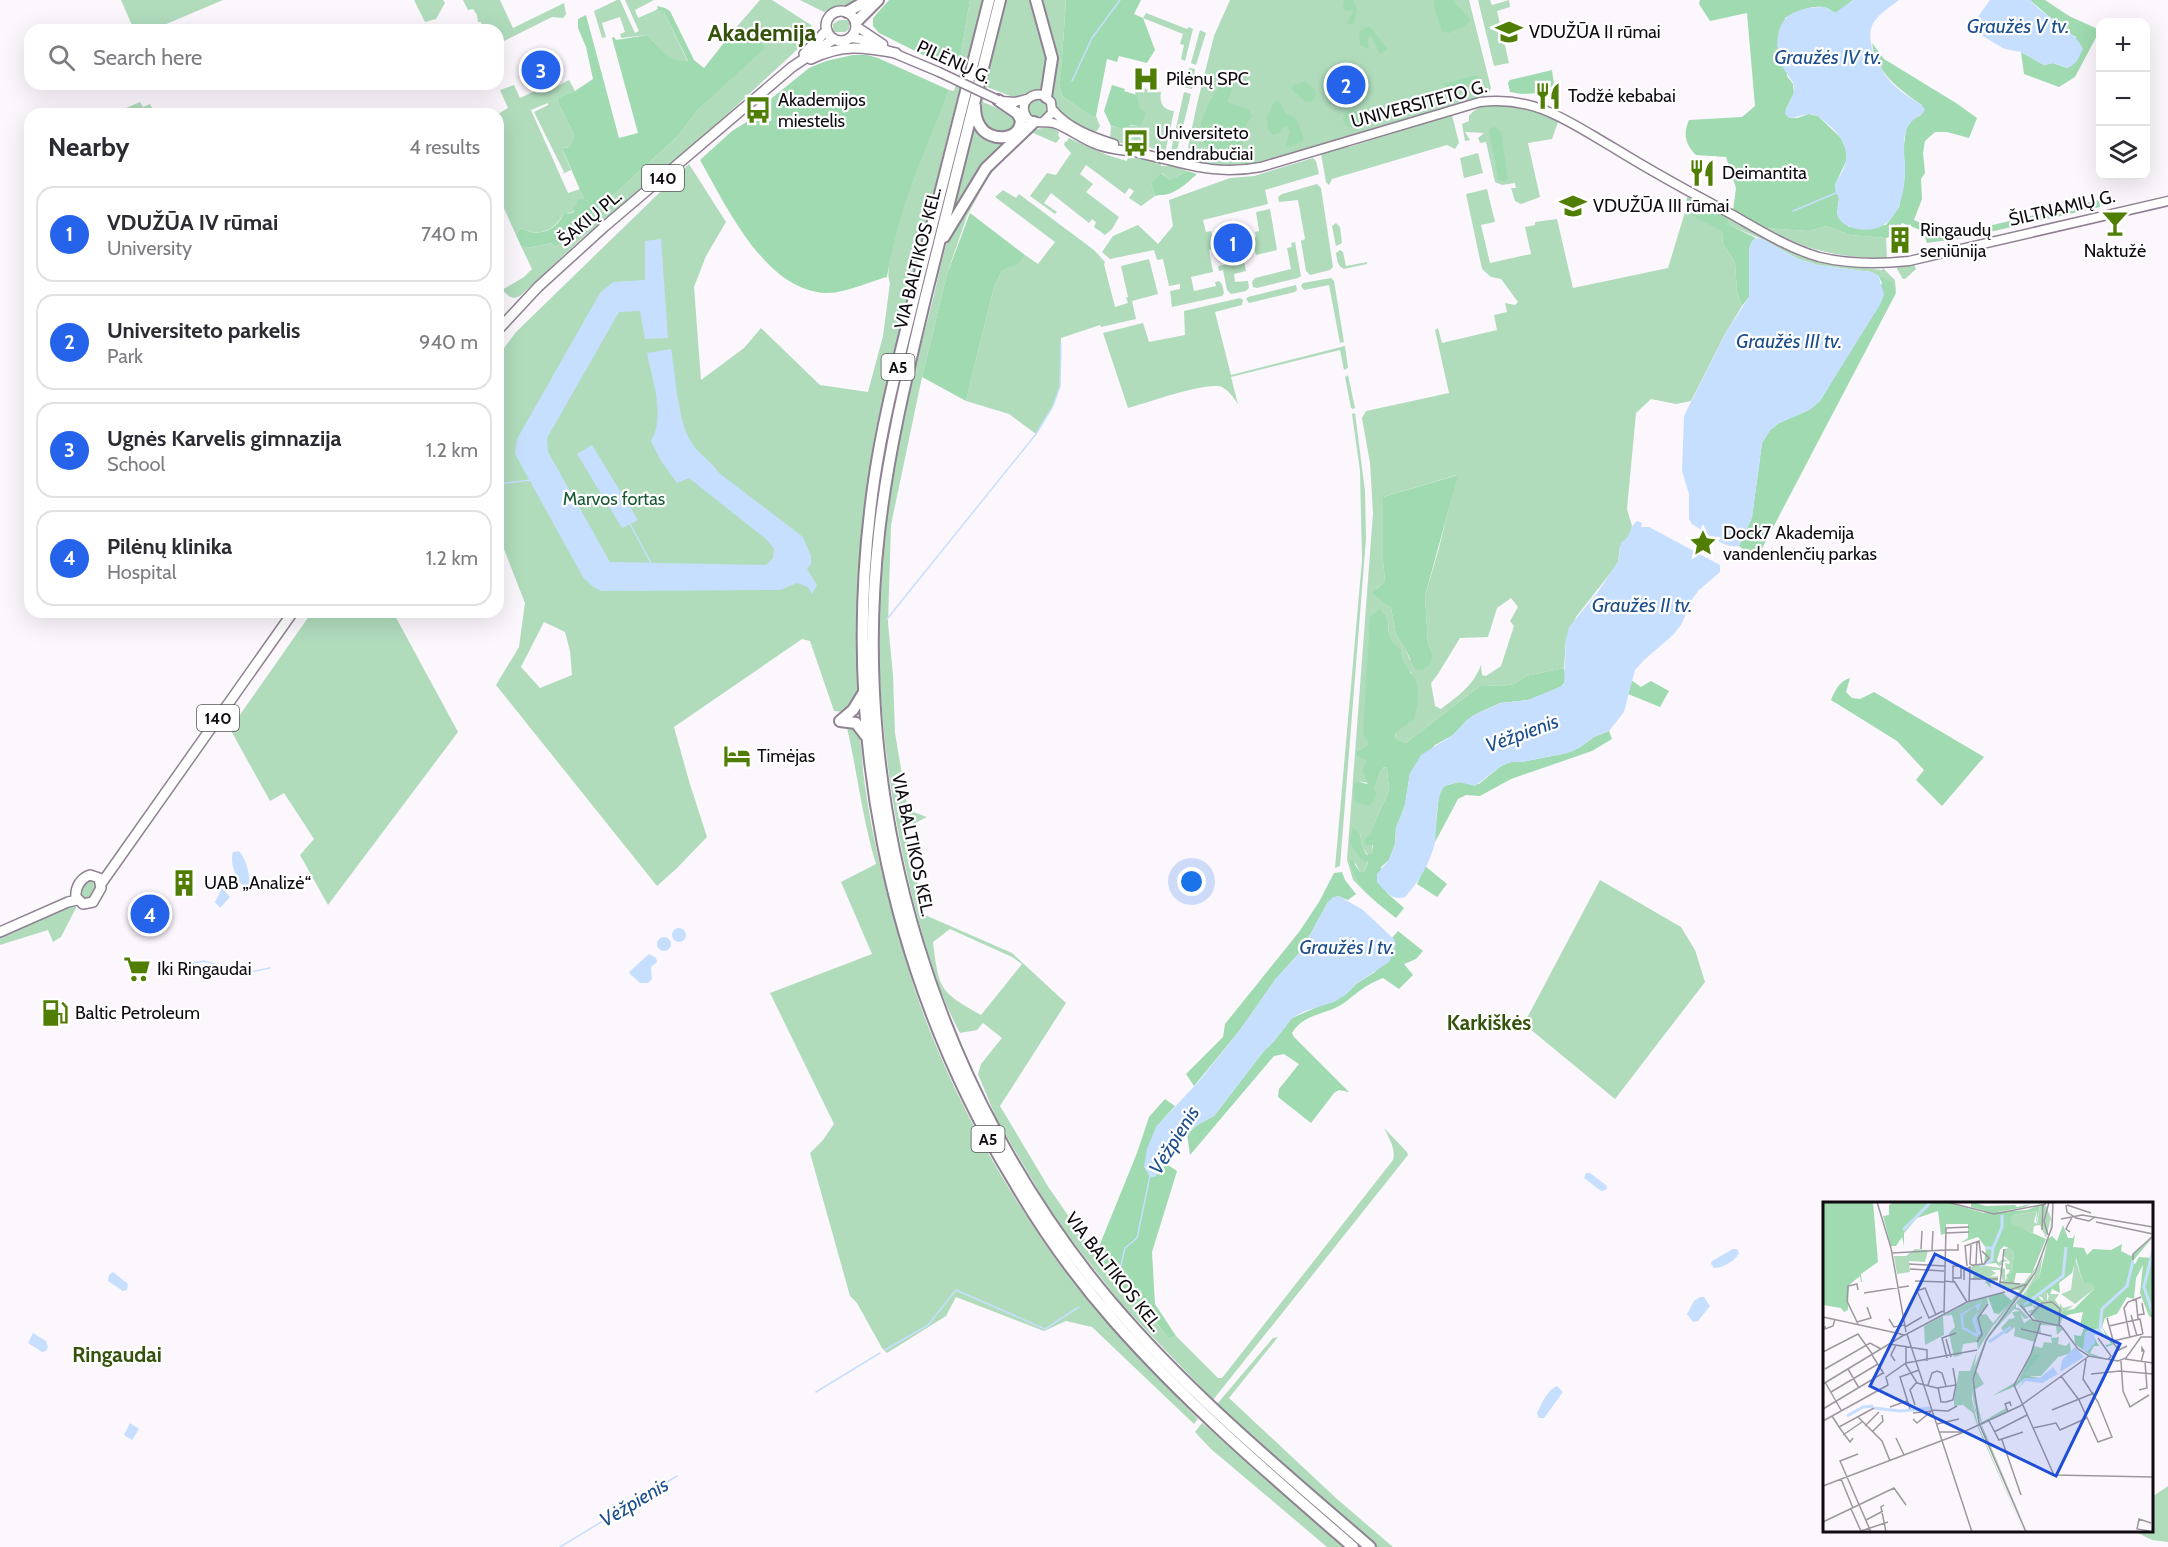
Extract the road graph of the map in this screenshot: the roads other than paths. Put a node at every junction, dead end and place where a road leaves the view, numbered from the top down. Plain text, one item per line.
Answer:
1 (868, 0) edge
2 (878, 0) edge
3 (989, 0) edge
4 (1000, 0) edge
5 (1036, 0) edge
6 (846, 12) junction
7 (856, 24) junction
8 (826, 30) junction
9 (850, 38) junction
10 (834, 39) junction
11 (896, 53) junction
12 (792, 67) junction
13 (1047, 97) junction
14 (1027, 99) junction
15 (998, 100) junction
16 (974, 103) junction
17 (1052, 109) junction
18 (1024, 113) junction
19 (1039, 122) junction
20 (1137, 153) junction
21 (2168, 201) edge
22 (938, 247) junction
23 (1928, 257) joint
24 (504, 324) edge
25 (289, 618) edge
26 (864, 692) junction
27 (867, 738) junction
28 (144, 822) junction
29 (93, 875) junction
30 (101, 885) junction
31 (77, 895) junction
32 (0, 932) edge
33 (952, 1037) junction
34 (966, 1043) dead end
35 (976, 1067) dead end
36 (973, 1084) junction
37 (1194, 1398) junction
38 (1220, 1423) junction
39 (1353, 1547) edge
40 (1370, 1547) edge

1 - 6 highway, 140
2 - 7 highway
3 - 26 highway, VIA BALTIKOS KEL. / A5
4 - 16 highway, VIA BALTIKOS KEL. / A5
5 - 13 highway
6 - 7 main road
6 - 8 main road, 140
7 - 9 main road
7 - 11 main road, PILĖNŲ G.
8 - 10 main road
8 - 12 main road, ŠAKIŲ PL. / 140
9 - 10 main road
9 - 11 main road, PILĖNŲ G.
10 - 12 main road, ŠAKIŲ PL.
11 - 12 main road, 140
11 - 15 main road, PILĖNŲ G. / 140, bridge
12 - 24 main road, ŠAKIŲ PL. / 140
13 - 14 main road
13 - 17 main road
14 - 15 main road, PILĖNŲ G.
14 - 18 main road
15 - 16 highway, 140
15 - 18 main road, PILĖNŲ G.
16 - 22 highway, VIA BALTIKOS KEL. / A5
17 - 19 main road
17 - 20 main road, UNIVERSITETO G.
18 - 19 main road
19 - 20 main road, UNIVERSITETO G.
19 - 22 highway
20 - 23 main road, UNIVERSITETO G.
21 - 23 main road, ŠILTNAMIŲ G.
22 - 33 highway, VIA BALTIKOS KEL. / A5
25 - 28 main road, 140
26 - 27 highway, VIA BALTIKOS KEL. / A5
26 - 27 highway
27 - 37 highway, VIA BALTIKOS KEL. / A5
28 - 29 main road, 140
28 - 30 main road, 140
29 - 30 main road
29 - 31 main road, 140
30 - 31 main road, 140
31 - 32 main road, 140
33 - 34 highway
33 - 36 highway, VIA BALTIKOS KEL. / A5
35 - 36 highway
36 - 37 highway, VIA BALTIKOS KEL. / A5
37 - 38 highway, VIA BALTIKOS KEL. / A5
38 - 39 highway, VIA BALTIKOS KEL. / A5
38 - 40 highway, VIA BALTIKOS KEL. / A5

